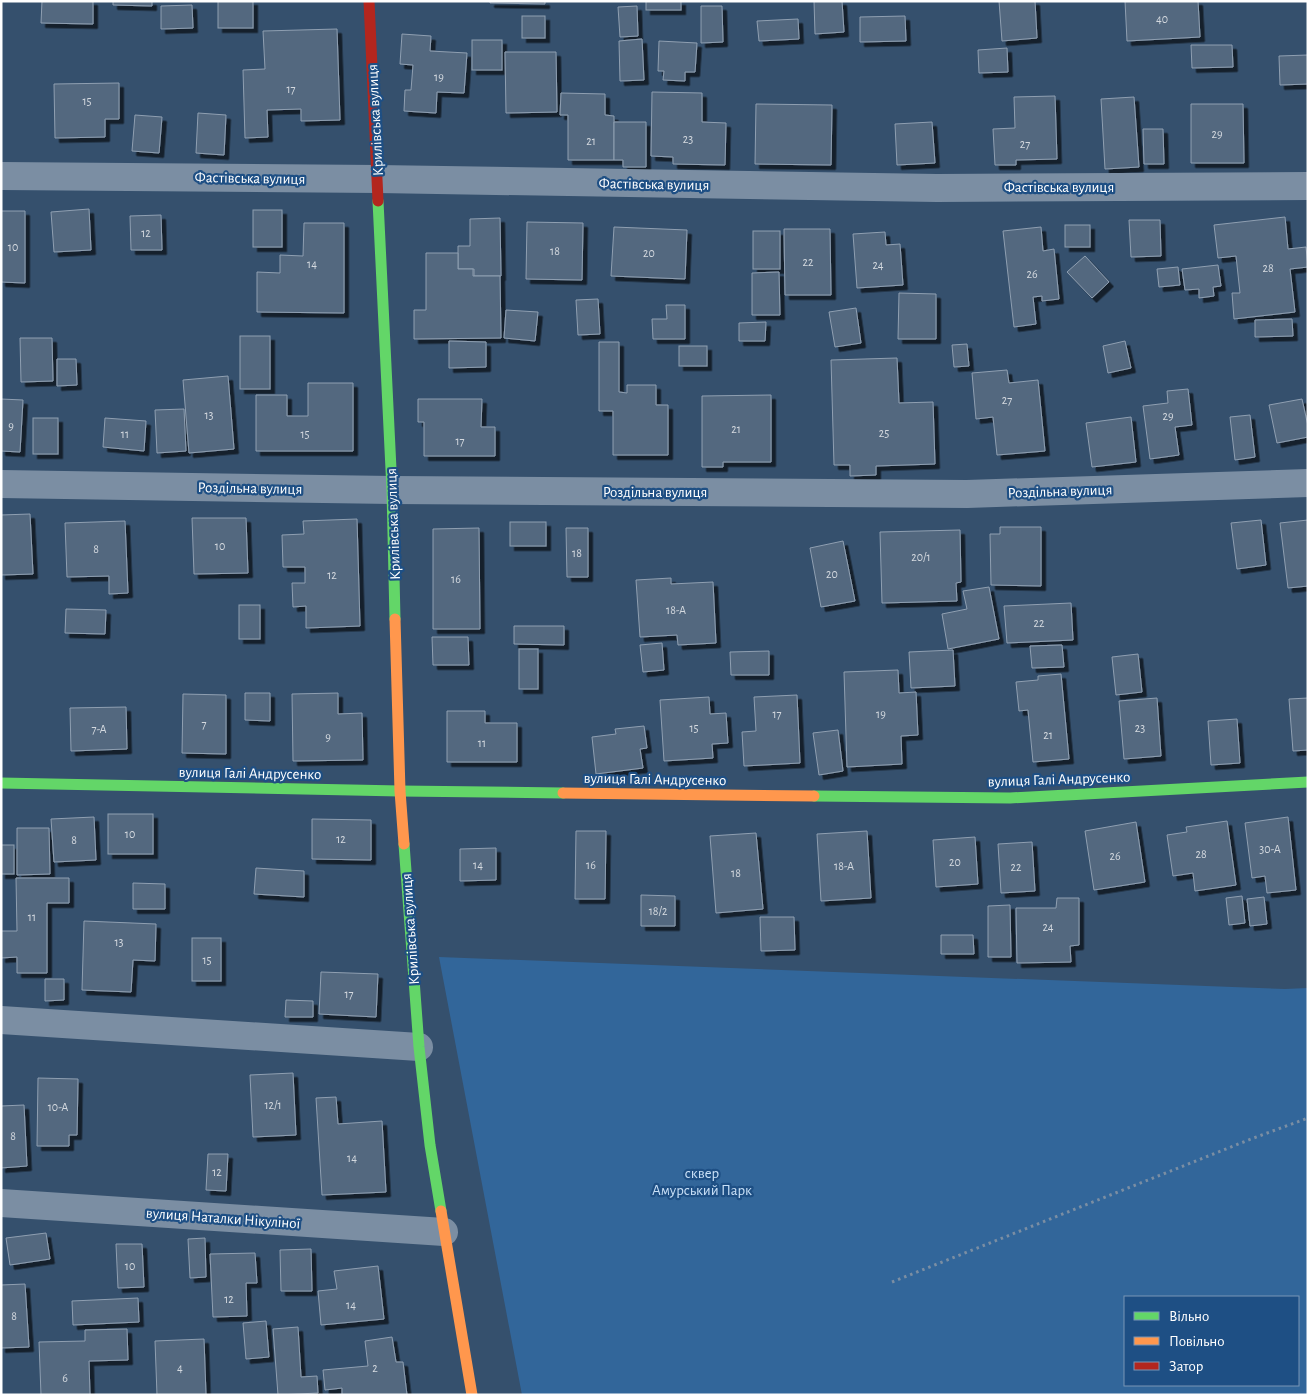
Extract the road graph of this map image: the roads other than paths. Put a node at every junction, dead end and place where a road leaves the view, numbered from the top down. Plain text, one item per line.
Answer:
1 (369, 1) edge
2 (1, 176) edge
3 (378, 179) junction
4 (1308, 186) edge
5 (1308, 483) edge
6 (1, 484) edge
7 (392, 490) junction
8 (1308, 782) edge
9 (1, 783) edge
10 (400, 791) junction
11 (1, 1020) edge
12 (419, 1047) junction
13 (1, 1203) edge
14 (444, 1232) junction
15 (472, 1395) edge

1 - 3 street, Крилівська вулиця
2 - 3 street, Фастівська вулиця
3 - 4 street, Фастівська вулиця
3 - 7 street, Крилівська вулиця
5 - 7 street, Роздільна вулиця
6 - 7 street, Роздільна вулиця
7 - 10 street, Крилівська вулиця
8 - 10 street, вулиця Галі Андрусенко
9 - 10 street, вулиця Галі Андрусенко
10 - 12 street, Крилівська вулиця
11 - 12 street
12 - 14 street, Крилівська вулиця
13 - 14 street, вулиця Наталки Нікуліної
14 - 15 street, Крилівська вулиця

